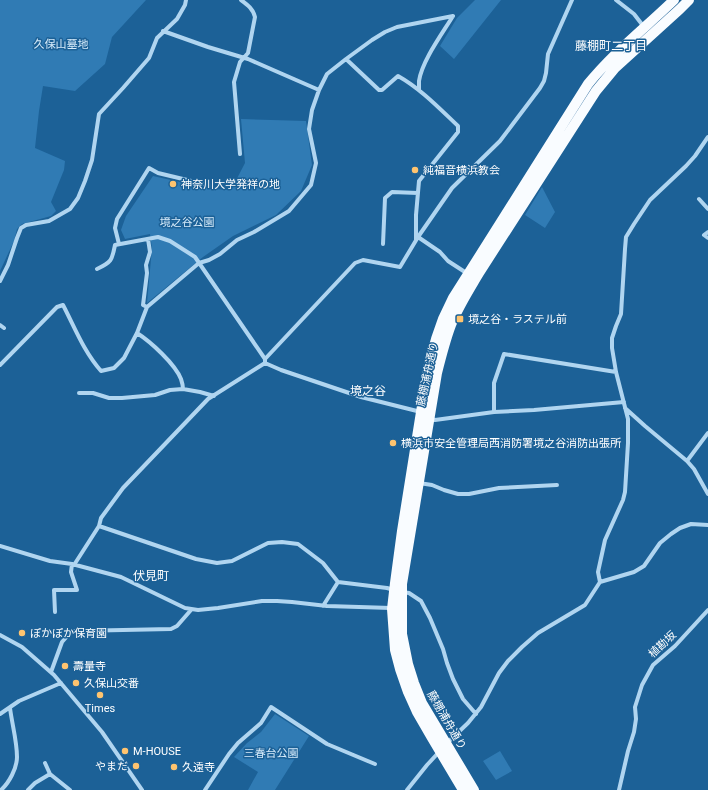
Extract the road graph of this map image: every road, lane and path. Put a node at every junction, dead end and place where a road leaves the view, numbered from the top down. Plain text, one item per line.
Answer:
1 (186, 0) edge
2 (241, 0) edge
3 (572, 0) edge
4 (616, 0) edge
5 (674, 0) edge
6 (688, 0) edge
7 (164, 31) junction
8 (648, 31) junction
9 (244, 58) junction
10 (346, 59) junction
11 (319, 90) junction
12 (420, 90) junction
13 (708, 137) edge
14 (240, 154) dead end
15 (212, 186) dead end
16 (418, 193) junction
17 (699, 199) dead end
18 (708, 209) edge
19 (708, 232) edge
20 (708, 238) edge
21 (148, 239) junction
22 (417, 239) junction
23 (119, 244) junction
24 (383, 244) dead end
25 (199, 263) junction
26 (97, 269) dead end
27 (472, 276) junction
28 (0, 281) edge
29 (147, 307) junction
30 (0, 325) edge
31 (4, 328) dead end
32 (137, 333) junction
33 (265, 361) junction
34 (0, 365) edge
35 (616, 372) junction
36 (183, 389) junction
37 (79, 393) dead end
38 (214, 396) junction
39 (624, 402) junction
40 (625, 407) junction
41 (420, 412) junction
42 (494, 412) junction
43 (430, 419) junction
44 (708, 433) edge
45 (687, 462) junction
46 (419, 483) junction
47 (557, 485) dead end
48 (708, 494) edge
49 (707, 524) edge
50 (99, 526) junction
51 (0, 546) edge
52 (73, 565) junction
53 (338, 582) junction
54 (600, 582) junction
55 (398, 591) junction
56 (324, 606) junction
57 (397, 609) junction
58 (191, 610) junction
59 (708, 610) edge
60 (55, 612) dead end
61 (0, 635) edge
62 (51, 672) junction
63 (61, 683) junction
64 (10, 708) junction
65 (0, 714) edge
66 (476, 714) junction
67 (45, 763) dead end
68 (375, 764) dead end
69 (50, 774) junction
70 (1, 790) edge
71 (28, 790) edge
72 (70, 790) edge
73 (142, 790) edge
74 (205, 790) edge
75 (407, 790) edge
76 (463, 790) edge
77 (474, 790) edge
78 (619, 790) edge

1 - 7 street
2 - 9 street
3 - 22 street
4 - 8 street
5 - 8 main road, 藤棚浦舟通り
6 - 8 main road, 藤棚浦舟通り
7 - 9 street
7 - 28 street
8 - 27 main road, 藤棚浦舟通り
9 - 11 street
9 - 14 street
10 - 11 street
10 - 12 street
10 - 12 street
11 - 25 street
12 - 16 street
13 - 35 street
15 - 23 street
16 - 22 street
16 - 24 street
17 - 18 street
19 - 20 street
21 - 23 street
21 - 25 street
21 - 29 street
22 - 27 street
22 - 33 street
23 - 26 street
25 - 29 street
25 - 33 street
27 - 41 main road, 藤棚浦舟通り
27 - 43 main road, 藤棚浦舟通り
29 - 32 street
30 - 31 street
32 - 34 street
32 - 36 street
33 - 38 street
33 - 41 street
35 - 39 street
35 - 42 street
36 - 37 street
36 - 38 street
38 - 50 street
39 - 40 street
39 - 42 street
40 - 45 street
40 - 54 street
41 - 43 street
41 - 55 main road, 藤棚浦舟通り
42 - 43 street
43 - 46 main road, 藤棚浦舟通り
44 - 45 street
45 - 48 street
46 - 47 street
46 - 55 main road, 藤棚浦舟通り
49 - 54 street
50 - 52 street
50 - 53 street
51 - 52 street
52 - 58 street
52 - 60 street
53 - 55 street
53 - 56 street
54 - 66 street
55 - 57 main road, 藤棚浦舟通り
55 - 66 street
56 - 57 street
56 - 58 street
57 - 76 main road, 藤棚浦舟通り
57 - 77 main road, 藤棚浦舟通り
58 - 62 street
59 - 78 street, 植勘坂
61 - 62 street
62 - 63 street
63 - 64 street
63 - 73 street
64 - 65 street
64 - 70 street
66 - 75 street
67 - 69 street
68 - 74 street
69 - 71 street
69 - 72 street

